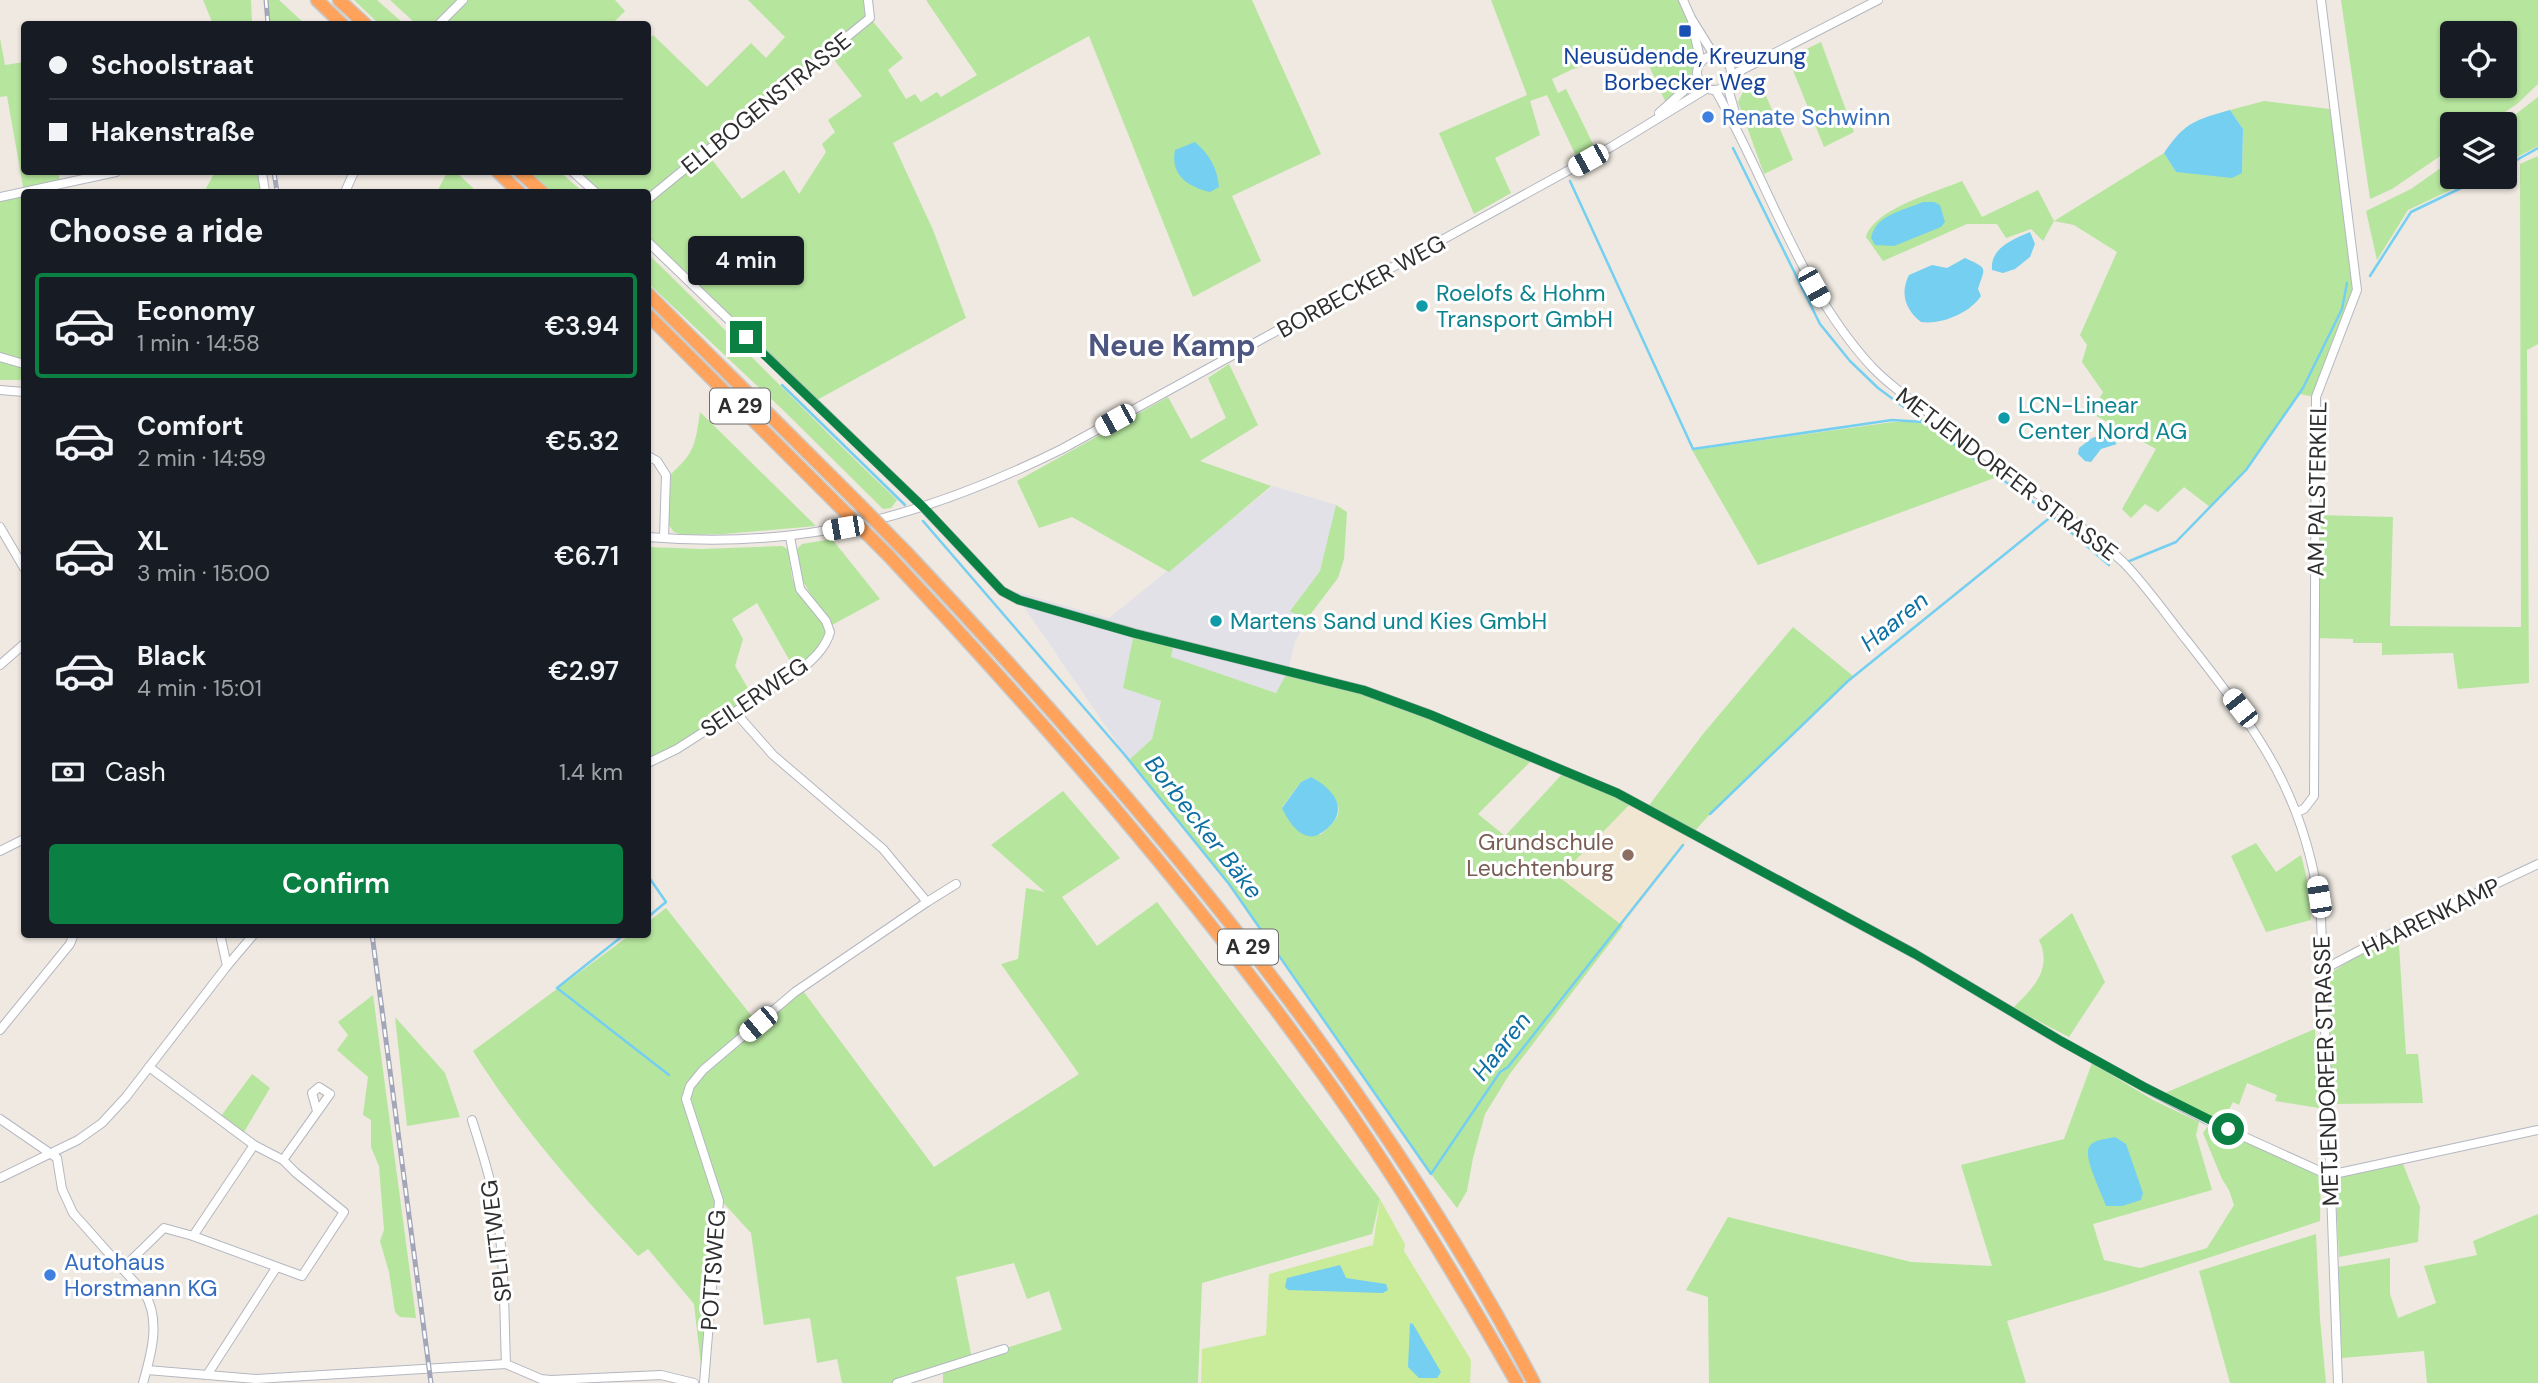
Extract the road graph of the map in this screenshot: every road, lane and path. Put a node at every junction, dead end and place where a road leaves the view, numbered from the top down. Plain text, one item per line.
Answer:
1 (317, 0) edge
2 (339, 0) edge
3 (464, 0) edge
4 (868, 0) edge
5 (1684, 0) edge
6 (1878, 0) edge
7 (2321, 0) edge
8 (1691, 18) junction
9 (339, 21) edge
10 (362, 21) edge
11 (442, 21) edge
12 (1714, 55) junction
13 (1768, 56) junction
14 (1728, 61) junction
15 (1701, 62) junction
16 (1732, 75) junction
17 (1698, 78) junction
18 (1727, 85) junction
19 (1711, 90) junction
20 (1643, 127) junction
21 (1741, 136) junction
22 (102, 175) edge
23 (501, 175) edge
24 (523, 175) edge
25 (576, 175) edge
26 (37, 189) edge
27 (516, 189) edge
28 (539, 189) edge
29 (592, 189) edge
30 (21, 192) edge
31 (0, 197) edge
32 (651, 197) edge
33 (651, 245) edge
34 (651, 297) edge
35 (651, 318) edge
36 (0, 357) edge
37 (21, 363) edge
38 (0, 390) edge
39 (21, 392) edge
40 (651, 458) edge
41 (924, 508) junction
42 (0, 527) edge
43 (651, 537) edge
44 (790, 537) junction
45 (664, 538) junction
46 (21, 563) edge
47 (21, 647) edge
48 (0, 665) edge
49 (736, 712) junction
50 (651, 762) edge
51 (2297, 812) junction
52 (21, 840) edge
53 (0, 851) edge
54 (2538, 864) edge
55 (956, 884) dead end
56 (927, 902) junction
57 (72, 938) edge
58 (221, 938) edge
59 (251, 938) edge
60 (227, 966) junction
61 (2323, 967) junction
62 (0, 1030) edge
63 (149, 1067) junction
64 (317, 1111) dead end
65 (0, 1119) edge
66 (472, 1120) dead end
67 (2538, 1130) edge
68 (254, 1145) junction
69 (52, 1154) junction
70 (283, 1160) junction
71 (2329, 1174) junction
72 (0, 1178) edge
73 (193, 1236) junction
74 (276, 1268) junction
75 (122, 1269) junction
76 (1004, 1349) dead end
77 (506, 1364) junction
78 (147, 1370) junction
79 (358, 1373) junction
80 (207, 1375) junction
81 (256, 1381) edge
82 (143, 1383) edge
83 (359, 1383) edge
84 (694, 1383) edge
85 (704, 1383) edge
86 (897, 1383) edge
87 (1517, 1383) edge
88 (1534, 1383) edge
89 (2338, 1383) edge

1 - 9 highway
2 - 10 highway
3 - 11 street
4 - 32 street, ELLBOGENSTRASSE
5 - 8 street
6 - 13 street
7 - 51 street, AM PALSTERKIEL
8 - 12 street
8 - 15 street
12 - 14 street
12 - 15 street
13 - 14 street
13 - 16 street
14 - 16 street
15 - 17 street
16 - 18 street
17 - 19 street
17 - 20 street, BORBECKER WEG
18 - 19 street
18 - 21 street, METJENDORFER STRASSE
19 - 20 street, BORBECKER WEG
19 - 21 street, METJENDORFER STRASSE
20 - 41 street, BORBECKER WEG
21 - 51 street, METJENDORFER STRASSE
22 - 26 street
23 - 27 highway
24 - 28 highway
25 - 29 street
30 - 31 street
33 - 41 street
34 - 88 highway, A 29, bridge
35 - 87 highway, A 29, bridge
36 - 37 street
38 - 39 street
40 - 45 street
41 - 44 street, BORBECKER WEG
41 - 71 street
42 - 46 street
43 - 45 street, BORBECKER WEG
44 - 45 street, BORBECKER WEG
44 - 49 street, SEILERWEG
47 - 48 street
49 - 50 street, SEILERWEG
49 - 56 street
51 - 61 street, METJENDORFER STRASSE
52 - 53 street
54 - 61 street, HAARENKAMP
55 - 56 street, POTTSWEG
56 - 85 street, POTTSWEG
57 - 62 street
58 - 60 street
59 - 60 street
60 - 63 street
61 - 71 street, METJENDORFER STRASSE
63 - 68 street
63 - 69 street
64 - 70 street
65 - 69 street
66 - 77 street, SPLITTWEG
67 - 71 street
68 - 70 street
68 - 73 street
69 - 72 street
69 - 75 street
70 - 74 street
71 - 89 street, METJENDORFER STRASSE
73 - 74 street
73 - 75 street
74 - 80 street
75 - 78 street
76 - 86 street
77 - 79 street
77 - 84 street
78 - 80 street
78 - 82 street
79 - 81 street
79 - 83 street
80 - 81 street

